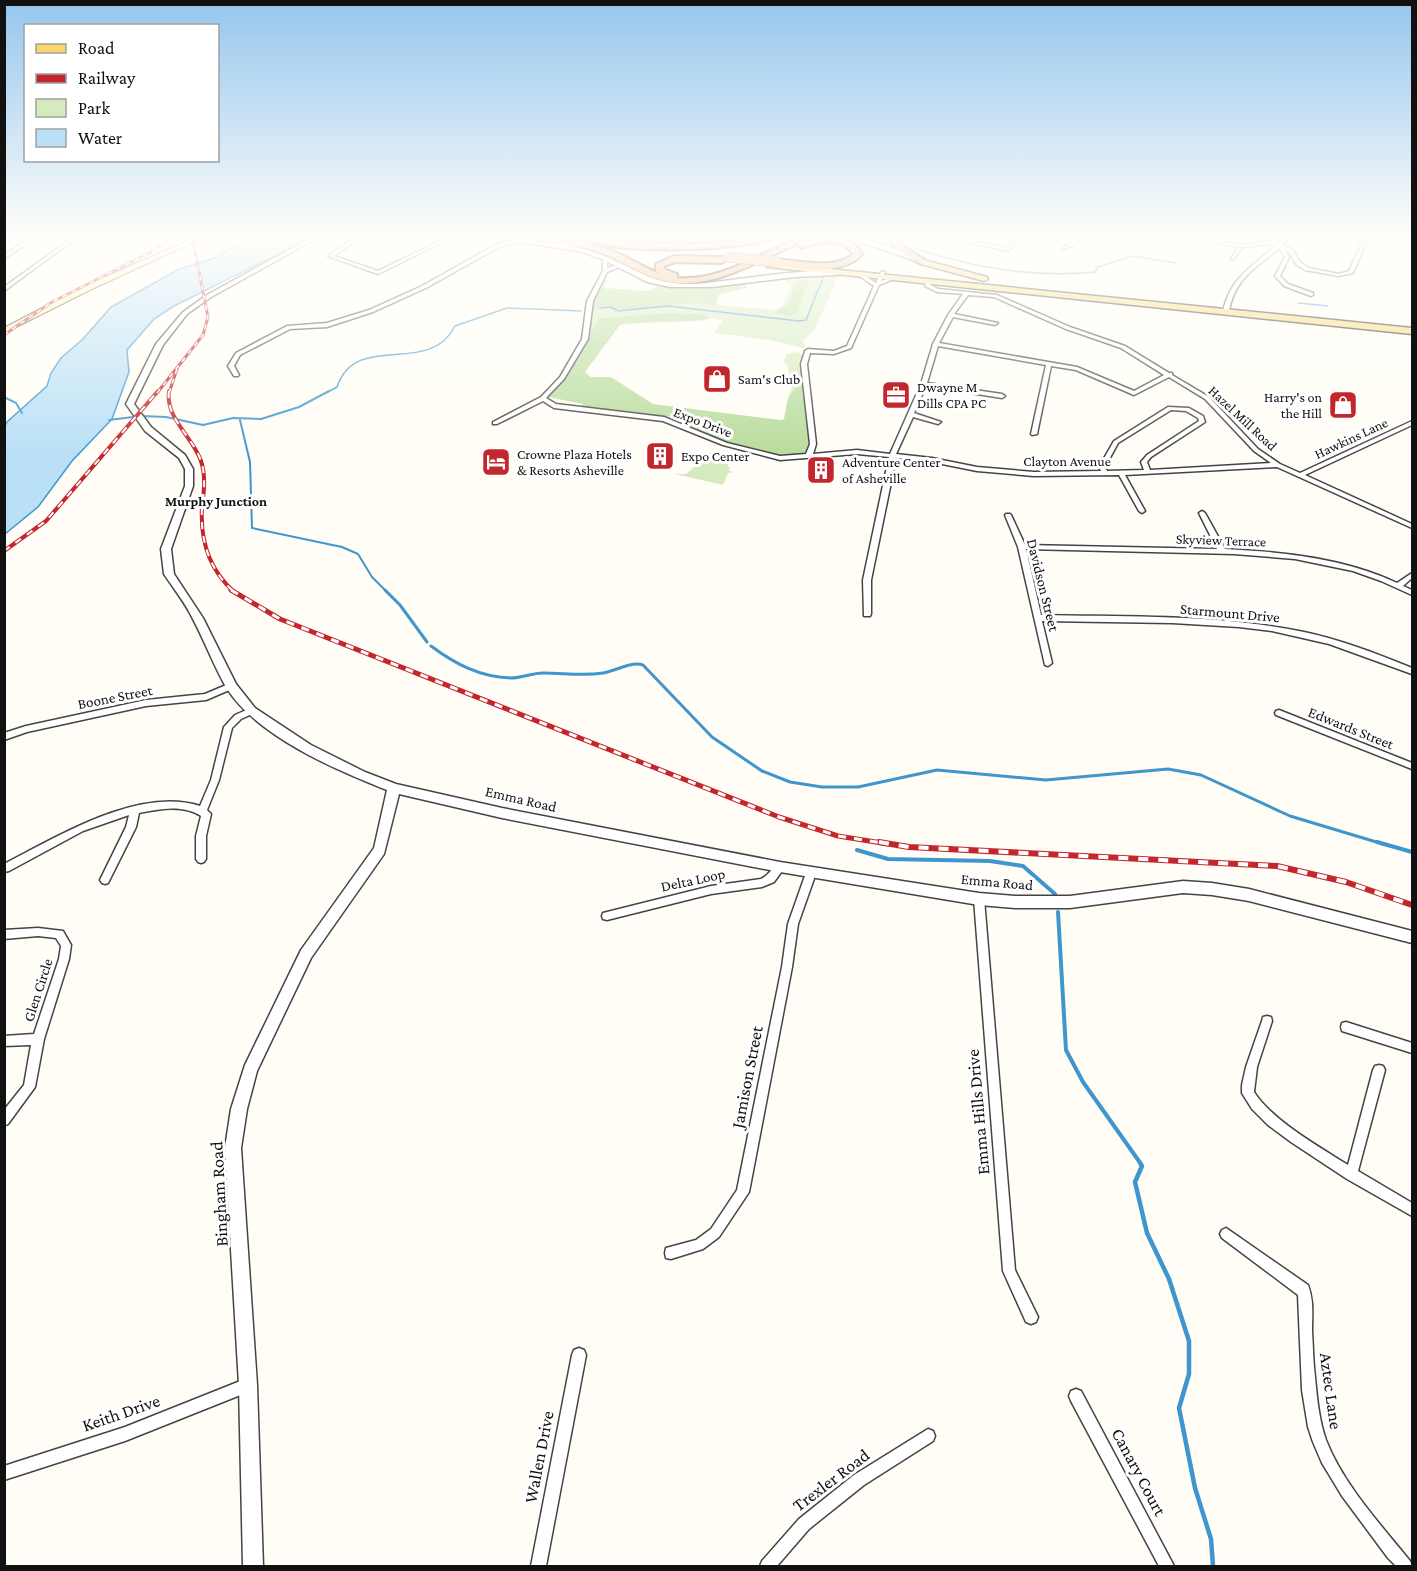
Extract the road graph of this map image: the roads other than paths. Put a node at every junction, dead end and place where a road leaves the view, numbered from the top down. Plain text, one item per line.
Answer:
1 (46, 309) edge
2 (190, 309) edge
3 (375, 309) edge
4 (589, 309) edge
5 (866, 309) edge
6 (955, 309) edge
7 (1029, 309) edge
8 (1229, 309) edge
9 (1230, 309) edge
10 (951, 315) junction
11 (995, 323) dead end
12 (1413, 325) edge
13 (4, 331) edge
14 (1413, 331) edge
15 (936, 344) junction
16 (1049, 363) junction
17 (1170, 374) junction
18 (236, 375) dead end
19 (924, 384) junction
20 (1002, 396) dead end
21 (543, 398) junction
22 (910, 414) junction
23 (938, 422) dead end
24 (495, 423) dead end
25 (1413, 423) edge
26 (1034, 434) dead end
27 (857, 452) joint
28 (892, 454) junction
29 (809, 456) junction
30 (1278, 465) junction
31 (1148, 472) junction
32 (1121, 473) junction
33 (1105, 474) junction
34 (1300, 475) junction
35 (1142, 511) dead end
36 (1202, 513) dead end
37 (1008, 515) dead end
38 (1413, 526) edge
39 (1022, 547) junction
40 (1222, 551) junction
41 (1413, 574) edge
42 (1399, 585) junction
43 (1413, 593) edge
44 (867, 614) dead end
45 (1039, 618) junction
46 (1048, 663) dead end
47 (1413, 670) edge
48 (231, 686) junction
49 (251, 711) junction
50 (1279, 713) dead end
51 (4, 737) edge
52 (1413, 766) edge
53 (394, 788) junction
54 (135, 811) junction
55 (202, 811) junction
56 (201, 859) dead end
57 (780, 867) junction
58 (6, 868) edge
59 (811, 873) junction
60 (105, 880) dead end
61 (979, 899) junction
62 (607, 916) dead end
63 (4, 935) edge
64 (1413, 937) edge
65 (1267, 1022) dead end
66 (1346, 1027) dead end
67 (38, 1039) junction
68 (4, 1041) edge
69 (1413, 1047) edge
70 (1380, 1070) dead end
71 (4, 1120) edge
72 (1352, 1175) junction
73 (1413, 1210) edge
74 (1226, 1234) dead end
75 (671, 1253) dead end
76 (1031, 1317) dead end
77 (579, 1355) dead end
78 (248, 1385) junction
79 (1076, 1396) dead end
80 (928, 1436) dead end
81 (4, 1473) edge
82 (253, 1566) edge
83 (538, 1566) edge
84 (767, 1566) edge
85 (1167, 1566) edge
86 (1405, 1566) edge

1 - 13 main road
2 - 48 street, Emma Road
3 - 18 street
4 - 21 street
5 - 29 street
6 - 10 street
7 - 17 street, Hazel Mill Road
8 - 14 main road
9 - 12 main road
10 - 11 street
10 - 15 street
15 - 16 street
15 - 19 street
16 - 17 street
16 - 26 street
17 - 30 street, Hazel Mill Road
19 - 20 street
19 - 22 street
21 - 24 street
21 - 29 street, Expo Drive
22 - 23 street
22 - 28 street
25 - 34 street, Hawkins Lane
27 - 28 street, Clayton Avenue
27 - 29 street, Expo Drive
28 - 33 street, Clayton Avenue
28 - 44 street
30 - 31 street, Clayton Avenue
30 - 34 street, Hazel Mill Road
31 - 32 street, Clayton Avenue
31 - 33 street
32 - 33 street, Clayton Avenue
32 - 35 street
34 - 38 street, Hazel Mill Road
36 - 40 street
37 - 39 street, Davidson Street
39 - 40 street, Skyview Terrace
39 - 45 street, Davidson Street
40 - 42 street, Skyview Terrace
41 - 42 street
42 - 43 street, Skyview Terrace
45 - 46 street, Davidson Street
45 - 47 street, Starmount Drive
48 - 49 street, Emma Road
48 - 51 street, Boone Street
49 - 53 street, Emma Road
49 - 55 street
50 - 52 street, Edwards Street
53 - 57 street, Emma Road
53 - 78 street, Bingham Road
54 - 55 street
54 - 58 street
54 - 60 street
55 - 56 street
57 - 59 street, Emma Road
57 - 62 street, Delta Loop
59 - 61 street, Emma Road
59 - 75 street, Jamison Street
61 - 64 street, Emma Road
61 - 76 street, Emma Hills Drive
63 - 67 street, Glen Circle
65 - 72 street
66 - 69 street
67 - 68 street
67 - 71 street
70 - 72 street
72 - 73 street
74 - 86 street, Aztec Lane
77 - 83 street, Wallen Drive
78 - 81 street, Keith Drive
78 - 82 street, Bingham Road
79 - 85 street, Canary Court
80 - 84 street, Trexler Road

